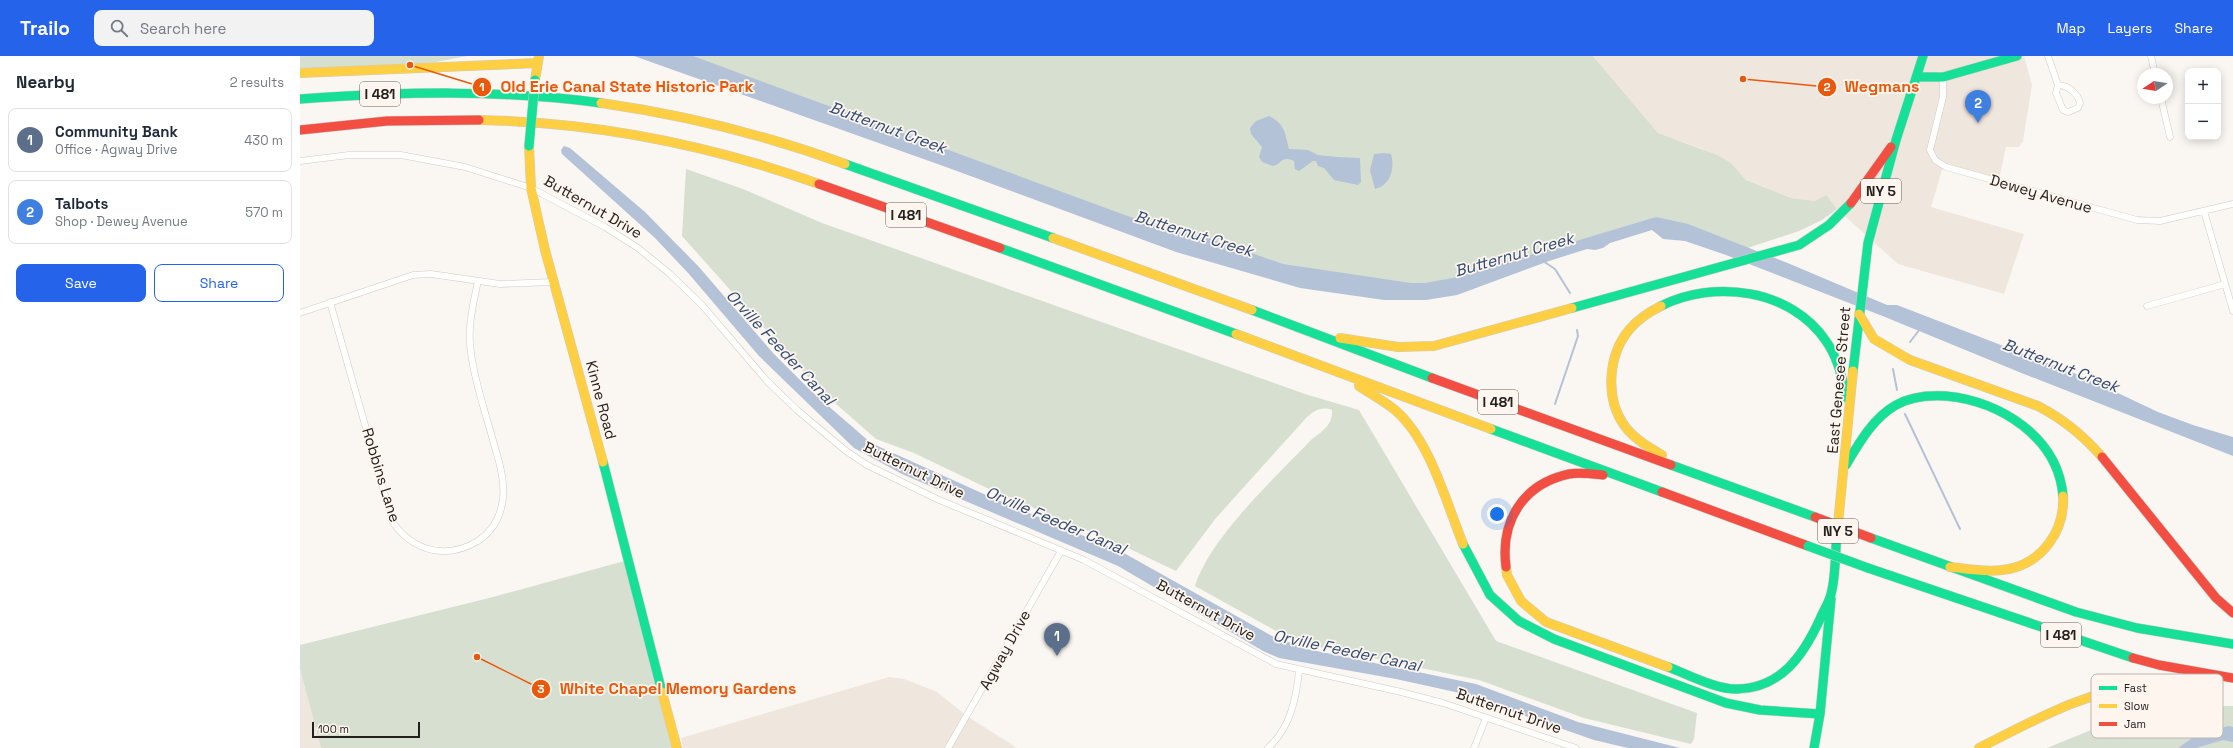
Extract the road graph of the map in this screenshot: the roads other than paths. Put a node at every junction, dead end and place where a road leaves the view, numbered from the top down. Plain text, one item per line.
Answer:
1 (1923, 56) edge
2 (2017, 56) edge
3 (2048, 56) edge
4 (2151, 56) edge
5 (539, 59) edge
6 (2154, 68) edge
7 (300, 72) edge
8 (1917, 77) junction
9 (1943, 77) junction
10 (2058, 85) junction
11 (300, 99) edge
12 (2162, 104) edge
13 (300, 130) edge
14 (2170, 137) dead end
15 (1896, 140) junction
16 (300, 161) edge
17 (531, 188) junction
18 (2233, 204) edge
19 (2204, 211) junction
20 (478, 281) junction
21 (553, 282) junction
22 (2225, 284) junction
23 (330, 302) junction
24 (2147, 306) dead end
25 (2233, 311) edge
26 (300, 313) edge
27 (1859, 314) junction
28 (1312, 332) junction
29 (1337, 373) junction
30 (1850, 408) junction
31 (1845, 467) junction
32 (1686, 469) junction
33 (1643, 485) junction
34 (1061, 551) junction
35 (1950, 567) junction
36 (1832, 594) junction
37 (2233, 613) edge
38 (2233, 644) edge
39 (1299, 671) junction
40 (2207, 674) edge
41 (2223, 677) edge
42 (2223, 679) edge
43 (2233, 679) edge
44 (2091, 696) edge
45 (1820, 714) junction
46 (1486, 718) junction
47 (677, 748) edge
48 (948, 748) edge
49 (1268, 748) edge
50 (1474, 748) edge
51 (1576, 748) edge
52 (1814, 748) edge
53 (1821, 748) edge
54 (1979, 748) edge

1 - 8 main road, East Genesee Street / NY 5
2 - 9 main road
3 - 10 street
4 - 6 street
5 - 7 main road
5 - 17 main road, Kinne Road, bridge
8 - 9 main road
8 - 15 main road, East Genesee Street / NY 5
9 - 19 street, Dewey Avenue
10 - 10 street
11 - 28 main road, I 481
12 - 14 street
13 - 29 main road, I 481
15 - 27 main road, East Genesee Street / NY 5
15 - 28 main road
16 - 17 street, Butternut Drive
17 - 21 main road, Kinne Road
17 - 34 street, Butternut Drive
18 - 19 street, Dewey Avenue
19 - 22 street
20 - 21 street
20 - 23 street
20 - 23 street, Robbins Lane
21 - 47 main road, Kinne Road
22 - 24 street
22 - 25 street
23 - 26 street
27 - 30 main road, East Genesee Street / NY 5
27 - 37 main road
28 - 32 main road, I 481
29 - 33 main road, I 481
29 - 45 main road
30 - 31 main road, East Genesee Street / NY 5
30 - 32 main road
31 - 35 main road
31 - 36 main road, East Genesee Street / NY 5
32 - 35 main road, I 481, bridge
33 - 36 main road
33 - 40 main road, I 481, bridge
34 - 39 street, Butternut Drive
34 - 48 street, Agway Drive
35 - 38 main road, I 481
36 - 45 main road, East Genesee Street / NY 5
39 - 46 street, Butternut Drive
39 - 49 street
41 - 43 main road, I 481, bridge
42 - 43 main road
44 - 54 main road
45 - 52 main road, East Genesee Street / NY 5
45 - 53 main road, East Genesee Street / NY 5
46 - 50 street
46 - 51 street, Butternut Drive

